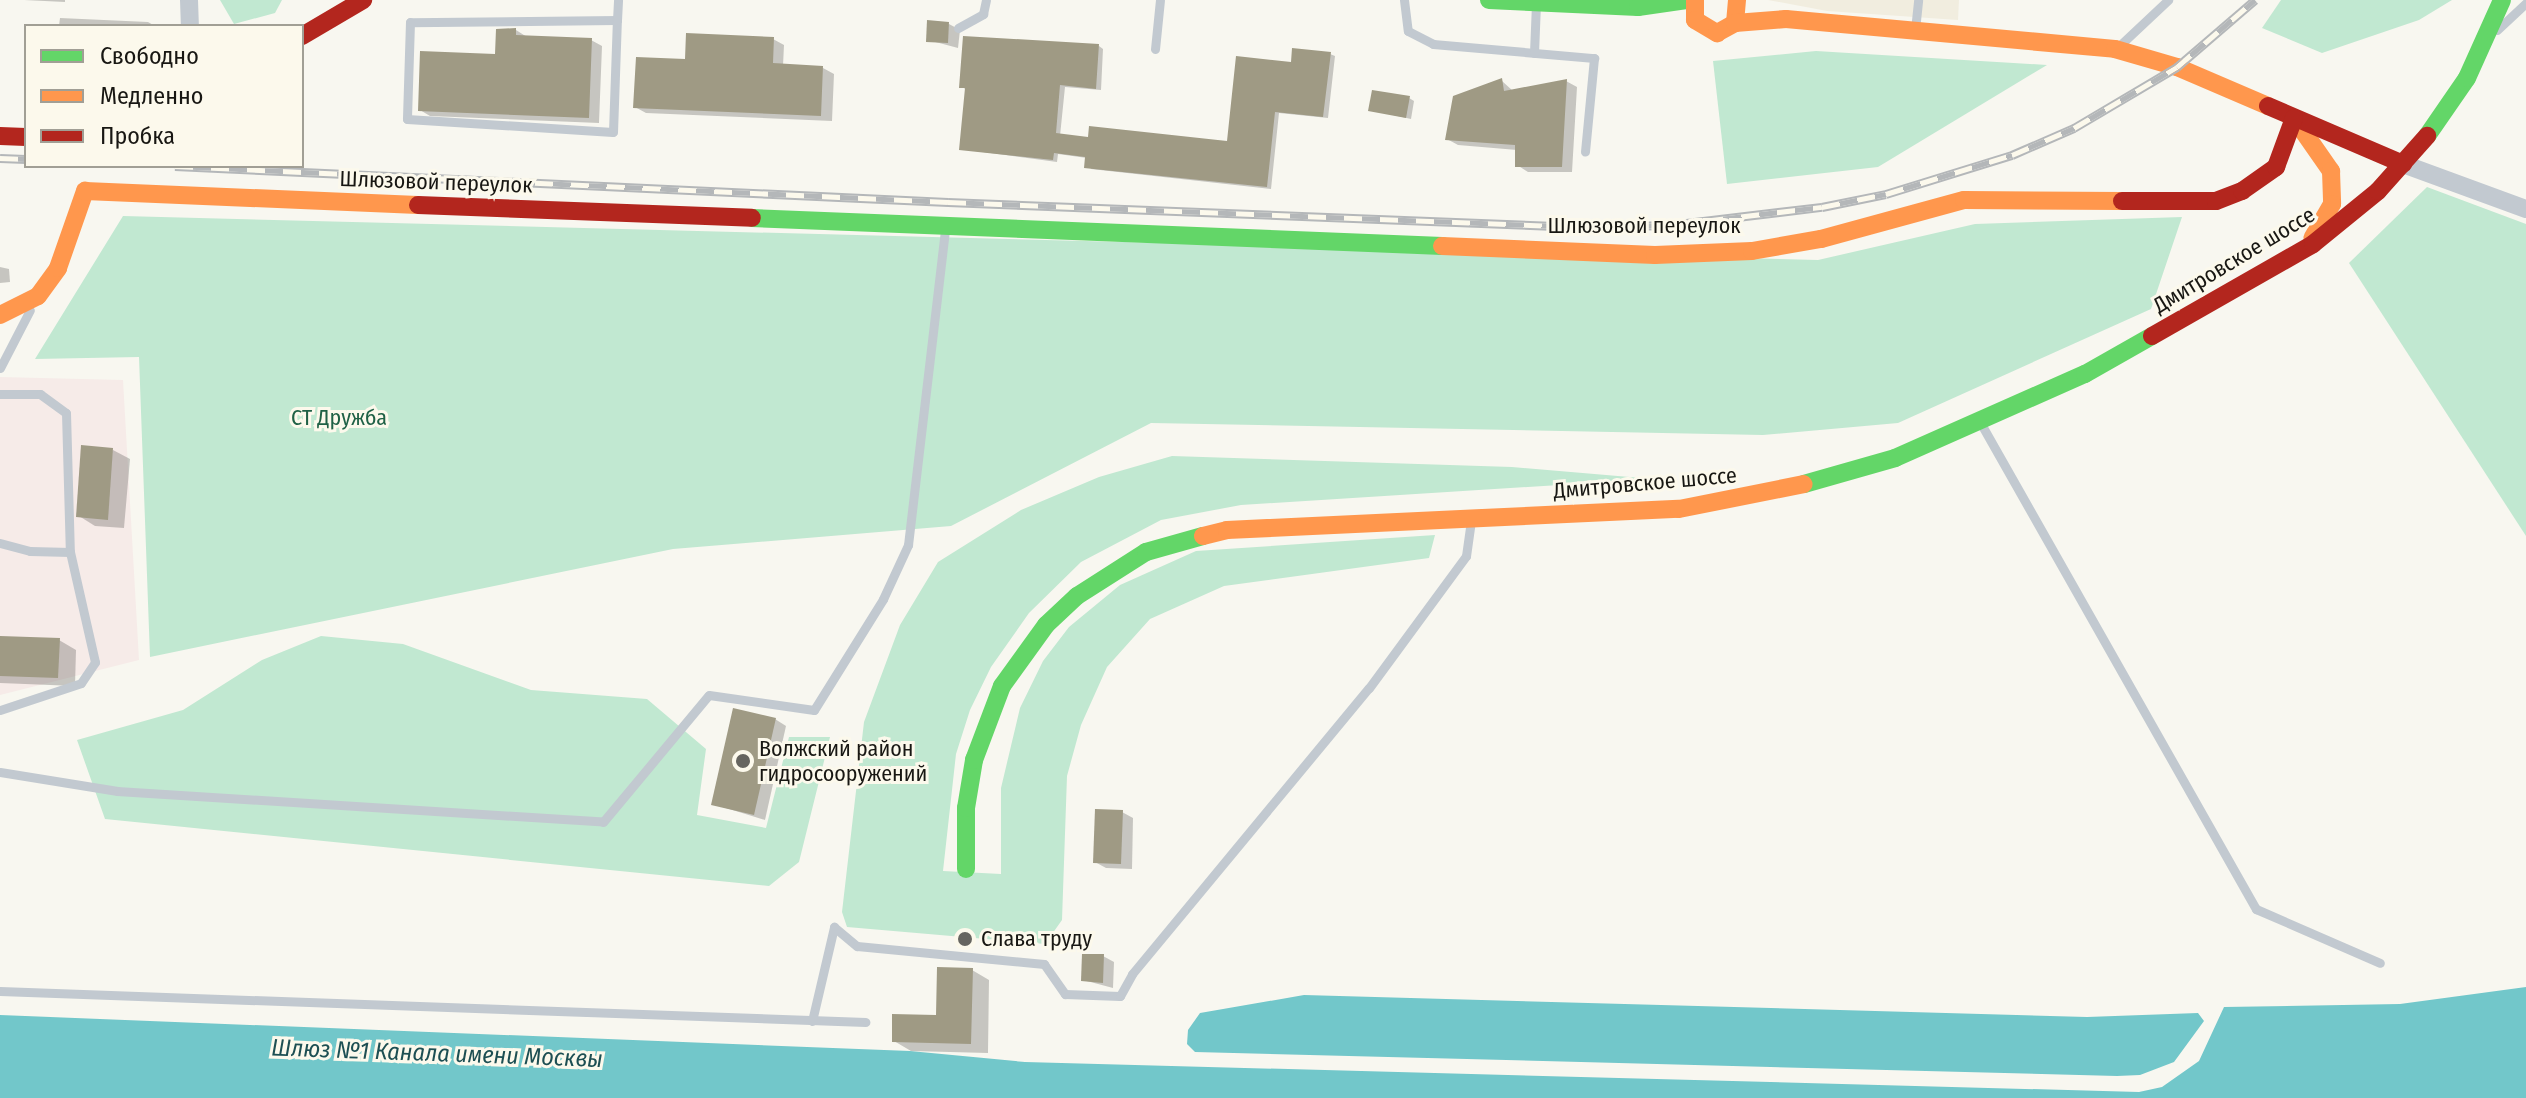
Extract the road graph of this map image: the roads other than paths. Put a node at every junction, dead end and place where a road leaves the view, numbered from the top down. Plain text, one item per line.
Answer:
1 (189, 0) edge
2 (363, 0) edge
3 (618, 0) edge
4 (986, 0) edge
5 (1160, 0) edge
6 (1404, 0) edge
7 (1489, 0) edge
8 (1687, 0) edge
9 (1695, 0) edge
10 (1738, 0) edge
11 (1918, 0) edge
12 (2168, 0) edge
13 (2502, 0) edge
14 (1536, 3) junction
15 (2526, 3) edge
16 (1638, 7) junction
17 (1786, 19) junction
18 (617, 20) junction
19 (1695, 20) junction
20 (1735, 23) junction
21 (190, 24) edge
22 (958, 28) dead end
23 (1915, 30) junction
24 (304, 35) edge
25 (2485, 40) junction
26 (1155, 49) dead end
27 (2115, 49) junction
28 (1534, 53) junction
29 (2294, 118) junction
30 (0, 136) edge
31 (24, 137) edge
32 (1585, 152) dead end
33 (2403, 164) junction
34 (2526, 209) edge
35 (945, 228) junction
36 (2303, 251) junction
37 (38, 296) junction
38 (0, 315) edge
39 (0, 368) edge
40 (0, 394) edge
41 (1980, 422) junction
42 (1472, 518) junction
43 (0, 543) edge
44 (70, 552) junction
45 (0, 710) edge
46 (0, 772) edge
47 (966, 869) dead end
48 (2380, 963) dead end
49 (0, 991) edge
50 (812, 1021) junction
51 (865, 1022) dead end

1 - 21 street
2 - 24 street
3 - 18 lane
4 - 22 lane
5 - 26 lane
6 - 28 lane
7 - 14 street
8 - 16 street
9 - 19 street
10 - 17 street
10 - 20 street
11 - 23 lane
12 - 27 lane
13 - 25 street, Дмитровское шоссе
14 - 16 street
14 - 28 lane
15 - 25 lane
16 - 19 street
17 - 20 street
17 - 23 street
18 - 18 lane
19 - 20 street
23 - 27 street
25 - 33 street, Дмитровское шоссе
27 - 29 street
28 - 32 lane
29 - 33 street
29 - 35 street, Шлюзовой переулок
29 - 36 street
30 - 31 street
33 - 34 street
33 - 36 street, Дмитровское шоссе
35 - 37 street, Шлюзовой переулок
35 - 46 lane
36 - 41 street, Дмитровское шоссе
37 - 38 street, Шлюзовой переулок
37 - 39 lane
40 - 44 lane
41 - 42 street, Дмитровское шоссе
41 - 48 lane
42 - 47 street, Дмитровское шоссе
42 - 50 lane
43 - 44 lane
44 - 45 lane
49 - 50 lane
50 - 51 lane

